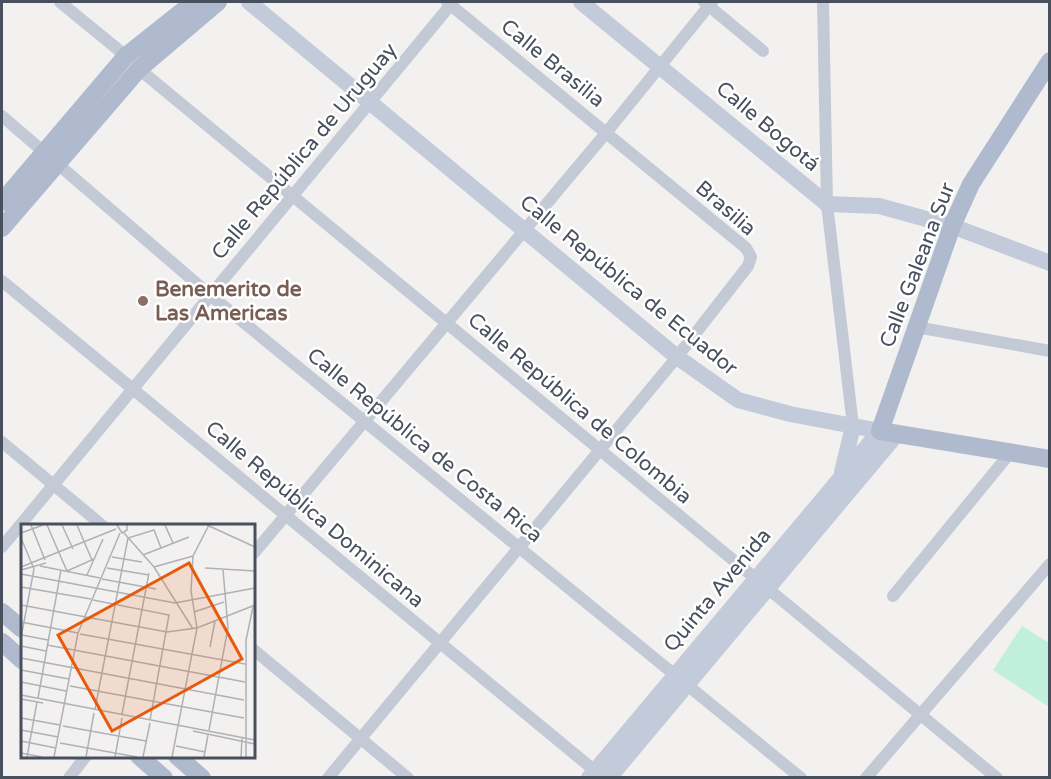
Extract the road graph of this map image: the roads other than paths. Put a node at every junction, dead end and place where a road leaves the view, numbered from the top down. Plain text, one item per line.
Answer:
1 (60, 2) edge
2 (194, 2) edge
3 (218, 2) edge
4 (249, 2) edge
5 (450, 2) edge
6 (581, 2) edge
7 (823, 2) edge
8 (708, 3) edge
9 (763, 51) dead end
10 (1050, 61) edge
11 (132, 62) junction
12 (659, 66) junction
13 (370, 102) junction
14 (2, 116) edge
15 (606, 133) junction
16 (50, 157) junction
17 (292, 195) junction
18 (2, 202) edge
19 (827, 204) junction
20 (952, 226) junction
21 (2, 228) edge
22 (524, 229) junction
23 (1050, 263) edge
24 (2, 281) edge
25 (210, 295) junction
26 (446, 322) junction
27 (916, 327) junction
28 (1050, 351) edge
29 (678, 357) junction
30 (132, 389) junction
31 (364, 420) junction
32 (853, 426) junction
33 (888, 432) junction
34 (2, 442) edge
35 (600, 449) junction
36 (1010, 453) junction
37 (1050, 459) edge
38 (840, 478) junction
39 (53, 485) junction
40 (285, 515) junction
41 (102, 524) edge
42 (2, 547) edge
43 (519, 547) junction
44 (255, 552) edge
45 (1050, 564) edge
46 (762, 583) junction
47 (893, 596) dead end
48 (2, 612) edge
49 (21, 628) edge
50 (2, 642) edge
51 (440, 643) junction
52 (255, 651) edge
53 (21, 659) edge
54 (681, 679) junction
55 (919, 713) junction
56 (361, 738) junction
57 (84, 758) edge
58 (141, 758) edge
59 (179, 758) edge
60 (599, 776) edge
61 (69, 777) edge
62 (164, 777) edge
63 (202, 777) edge
64 (328, 777) edge
65 (408, 777) edge
66 (801, 777) edge
67 (866, 777) edge
68 (997, 777) edge

1 - 11 street, Calle República de Colombia
2 - 11 main road
3 - 11 main road
4 - 13 street, Calle República de Ecuador
5 - 13 street, Calle República de Uruguay
5 - 15 street, Calle Brasilia
6 - 12 street, Calle Bogotá
7 - 19 street
8 - 9 street
8 - 12 street
10 - 20 main road, Calle Galeana Sur
11 - 16 main road
11 - 17 street, Calle República de Colombia
12 - 15 street
12 - 19 street, Calle Bogotá
13 - 17 street, Calle República de Uruguay
13 - 22 street, Calle República de Ecuador
14 - 16 street, Calle República de Costa Rica
15 - 22 street
15 - 29 street, Brasilia
16 - 18 main road
16 - 21 main road
16 - 25 street, Calle República de Costa Rica
17 - 25 street, Calle República de Uruguay
17 - 26 street, Calle República de Colombia
19 - 20 street
19 - 32 street
20 - 23 street
20 - 27 main road, Calle Galeana Sur
22 - 26 street
22 - 29 street, Calle República de Ecuador
24 - 30 street, Calle República Dominicana
25 - 30 street, Calle República de Uruguay
25 - 31 street, Calle República de Costa Rica
26 - 31 street
26 - 35 street, Calle República de Colombia
27 - 28 street
27 - 33 main road, Calle Galeana Sur
29 - 32 street, Calle República de Ecuador
29 - 35 street
30 - 39 street, Calle República de Uruguay
30 - 40 street, Calle República Dominicana
31 - 40 street
31 - 43 street, Calle República de Costa Rica
32 - 33 street, Calle República de Ecuador
32 - 38 street
33 - 36 main road, Calle República de Ecuador
33 - 38 street, Quinta Avenida
33 - 46 street, Quinta Avenida
34 - 39 street
35 - 43 street
35 - 46 street, Calle República de Colombia
36 - 37 main road, Calle República de Ecuador
36 - 47 street
38 - 46 street, Quinta Avenida
39 - 41 street
39 - 42 street, Calle República de Uruguay
40 - 44 street
40 - 51 street, Calle República Dominicana
43 - 51 street
43 - 54 street, Calle República de Costa Rica
45 - 55 street
46 - 54 street, Quinta Avenida
46 - 55 street, Calle República de Colombia
48 - 49 main road
50 - 53 main road
51 - 56 street
51 - 60 street, Calle República Dominicana
52 - 56 street
54 - 60 street, Quinta Avenida
54 - 66 street, Calle República de Costa Rica
55 - 67 street
55 - 68 street, Calle República de Colombia
56 - 64 street
56 - 65 street
57 - 61 street
58 - 62 main road
59 - 63 main road

